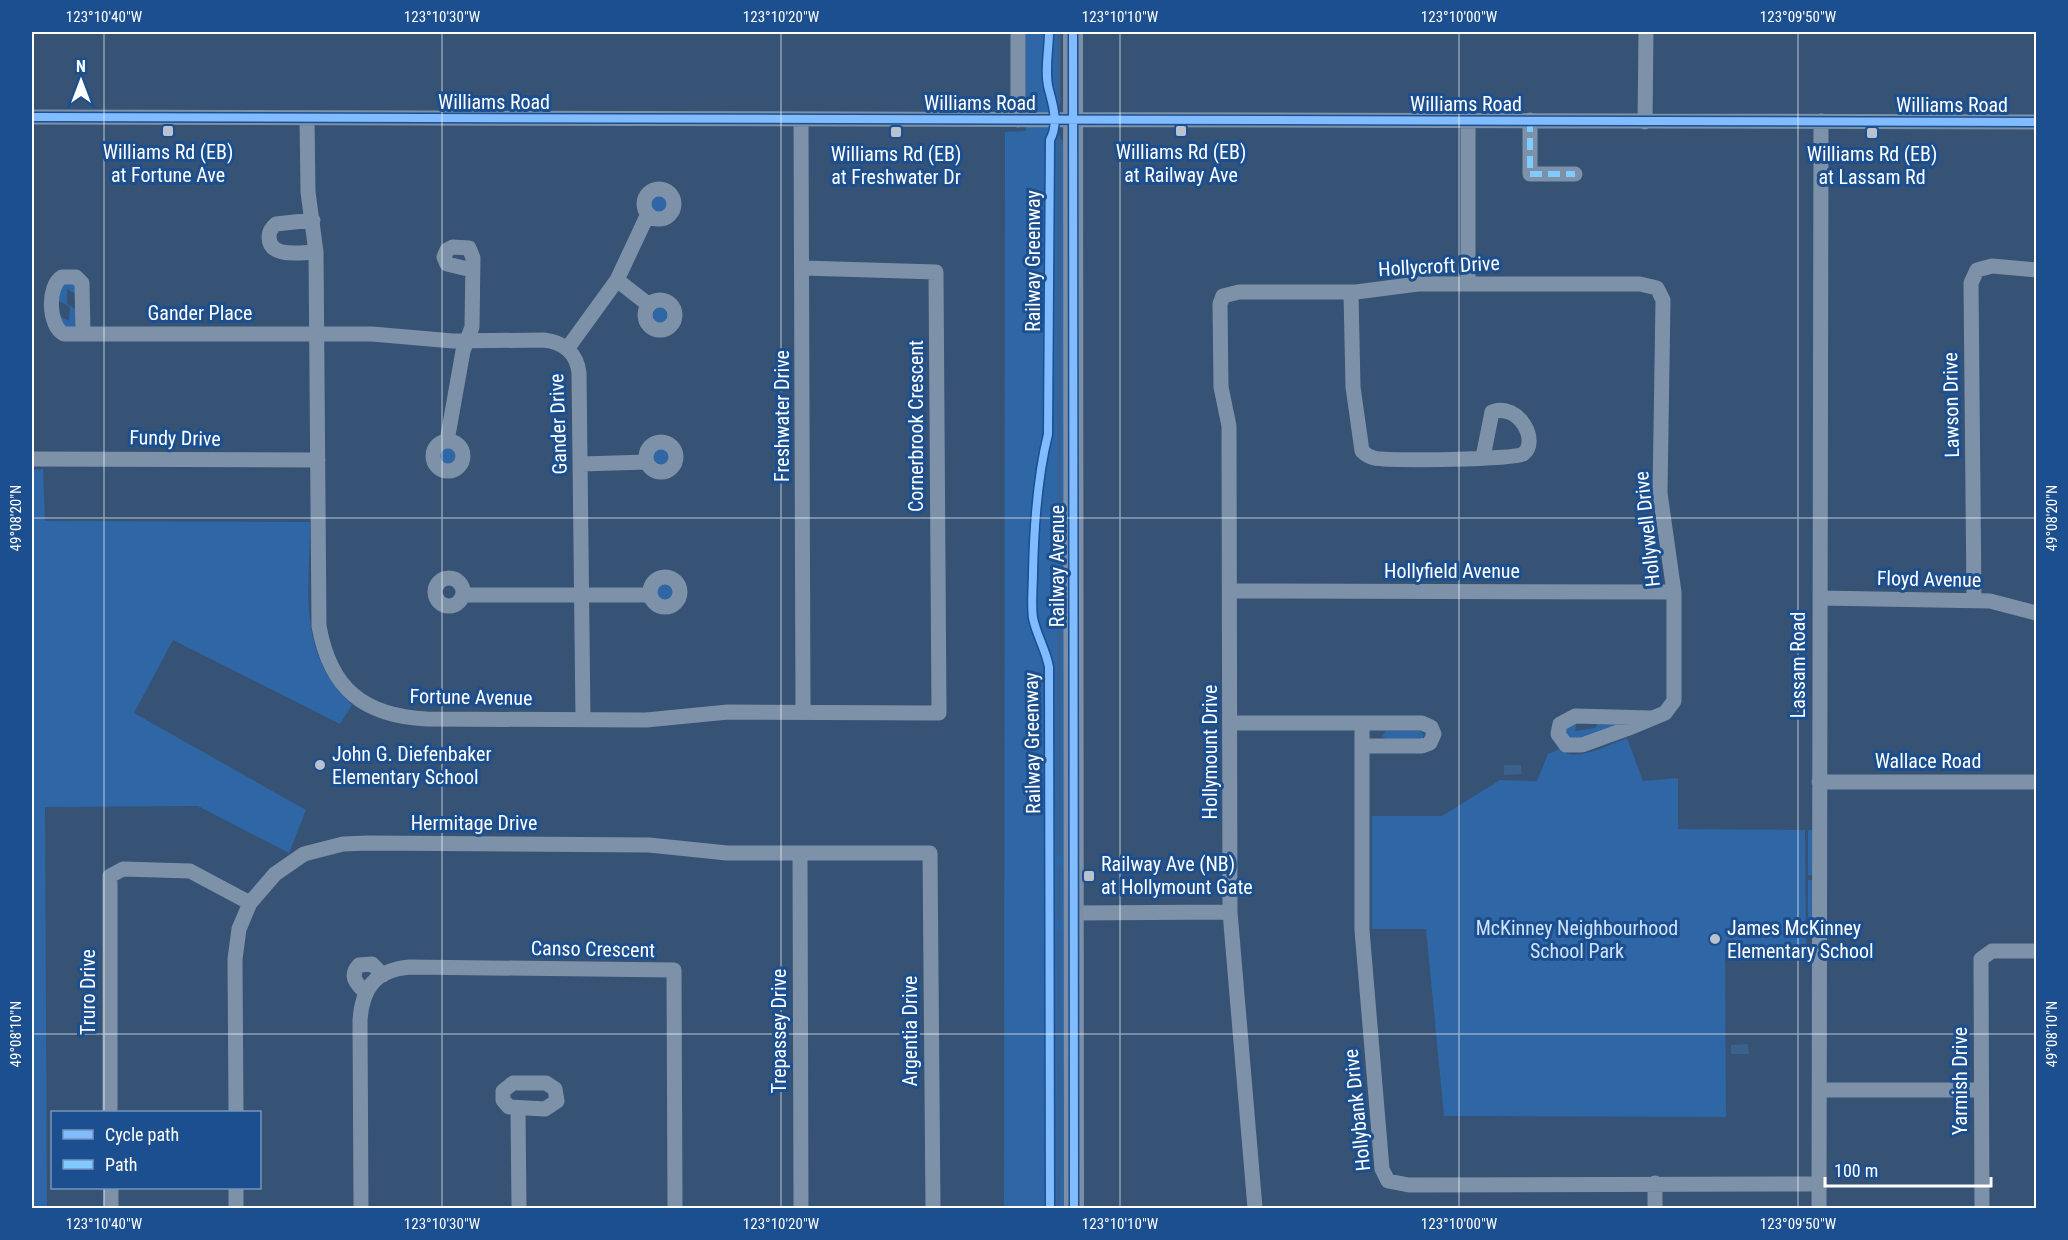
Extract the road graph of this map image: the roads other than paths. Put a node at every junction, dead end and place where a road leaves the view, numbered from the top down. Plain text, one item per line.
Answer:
1 (1018, 32) edge
2 (1073, 32) edge
3 (1646, 32) edge
4 (32, 117) edge
5 (307, 118) junction
6 (801, 119) junction
7 (1018, 120) junction
8 (1073, 120) junction
9 (1530, 120) junction
10 (1468, 121) junction
11 (1821, 121) junction
12 (1646, 122) junction
13 (2037, 122) edge
14 (1575, 174) dead end
15 (648, 214) dead end
16 (313, 220) junction
17 (316, 252) junction
18 (803, 268) junction
19 (472, 270) dead end
20 (2037, 270) edge
21 (617, 280) junction
22 (1468, 283) junction
23 (1657, 288) joint
24 (1351, 292) junction
25 (1223, 296) joint
26 (649, 305) dead end
27 (83, 333) dead end
28 (317, 334) junction
29 (468, 340) junction
30 (567, 348) junction
31 (447, 441) dead end
32 (1484, 457) dead end
33 (32, 459) edge
34 (318, 460) junction
35 (647, 462) dead end
36 (581, 464) junction
37 (1230, 591) junction
38 (1674, 592) junction
39 (463, 595) dead end
40 (650, 595) dead end
41 (581, 596) junction
42 (1820, 598) junction
43 (1974, 600) junction
44 (2037, 613) edge
45 (803, 712) junction
46 (939, 713) joint
47 (1651, 718) junction
48 (584, 719) junction
49 (1232, 723) junction
50 (1362, 723) junction
51 (1362, 746) junction
52 (1819, 782) junction
53 (2037, 782) edge
54 (800, 853) junction
55 (930, 853) joint
56 (250, 903) junction
57 (1230, 912) junction
58 (1074, 913) junction
59 (2037, 951) edge
60 (383, 975) junction
61 (364, 992) junction
62 (1819, 1090) junction
63 (1981, 1090) junction
64 (518, 1109) dead end
65 (110, 1111) edge
66 (236, 1111) edge
67 (1655, 1183) junction
68 (1819, 1184) junction
69 (111, 1189) edge
70 (236, 1189) edge
71 (111, 1209) edge
72 (236, 1209) edge
73 (362, 1209) edge
74 (519, 1209) edge
75 (675, 1209) edge
76 (801, 1209) edge
77 (933, 1209) edge
78 (1074, 1209) edge
79 (1255, 1209) edge
80 (1655, 1209) edge
81 (1819, 1209) edge
82 (1982, 1209) edge

1 - 7 street
2 - 8 main road, Railway Avenue
3 - 12 street
4 - 5 street, Williams Road
5 - 6 street, Williams Road
5 - 16 street, Fortune Avenue
6 - 7 street, Williams Road
6 - 18 street, Freshwater Drive
7 - 8 street, Williams Road
8 - 10 street, Williams Road
8 - 58 main road, Railway Avenue
9 - 10 street, Williams Road
9 - 12 street, Williams Road
9 - 14 street
10 - 22 street
11 - 12 street, Williams Road
11 - 13 street, Williams Road
11 - 42 street, Lassam Road
15 - 21 street
16 - 17 street, Fortune Avenue
16 - 17 street
17 - 28 street, Fortune Avenue
18 - 45 street, Freshwater Drive
18 - 46 street, Cornerbrook Crescent
19 - 29 street
20 - 43 street, Lawson Drive
21 - 26 street
21 - 30 street
22 - 23 street, Hollycroft Drive
22 - 24 street, Hollycroft Drive
23 - 38 street, Hollywell Drive
24 - 25 street, Hollycroft Drive
24 - 32 street
25 - 37 street, Hollymount Drive
27 - 28 street, Gander Place
28 - 29 street, Gander Drive
28 - 34 street, Fortune Avenue
29 - 30 street, Gander Drive
29 - 31 street
30 - 36 street, Gander Drive
33 - 34 street, Fundy Drive
34 - 48 street, Fortune Avenue
35 - 36 street
36 - 41 street, Gander Drive
37 - 38 street, Hollyfield Avenue
37 - 49 street, Hollymount Drive
38 - 47 street, Hollywell Drive
39 - 41 street
40 - 41 street
41 - 48 street, Gander Drive
42 - 43 street, Floyd Avenue
42 - 52 street, Lassam Road
43 - 44 street, Floyd Avenue
45 - 46 street, Fortune Avenue
45 - 48 street, Fortune Avenue
47 - 47 street, Hollywell Drive
49 - 50 street
49 - 57 street, Hollymount Drive
50 - 51 street, Hollybank Drive
50 - 51 street
51 - 67 street, Hollybank Drive
52 - 53 street, Wallace Road
52 - 62 street, Lassam Road
54 - 55 street, Hermitage Drive
54 - 56 street, Hermitage Drive
54 - 76 street, Trepassey Drive
55 - 77 street, Argentia Drive
56 - 65 street, Truro Drive
56 - 66 street, Hermitage Drive
57 - 58 street
57 - 79 street, Hollymount Drive
58 - 78 main road, Railway Avenue
59 - 63 street, Yarmish Drive
60 - 61 street, Canso Crescent
60 - 61 street
60 - 75 street, Canso Crescent
61 - 73 street
62 - 63 street
62 - 68 street, Lassam Road
63 - 82 street, Yarmish Drive
64 - 74 street
67 - 68 street, Hollybank Drive
67 - 80 street
68 - 81 street, Lassam Road
69 - 71 street
70 - 72 street

